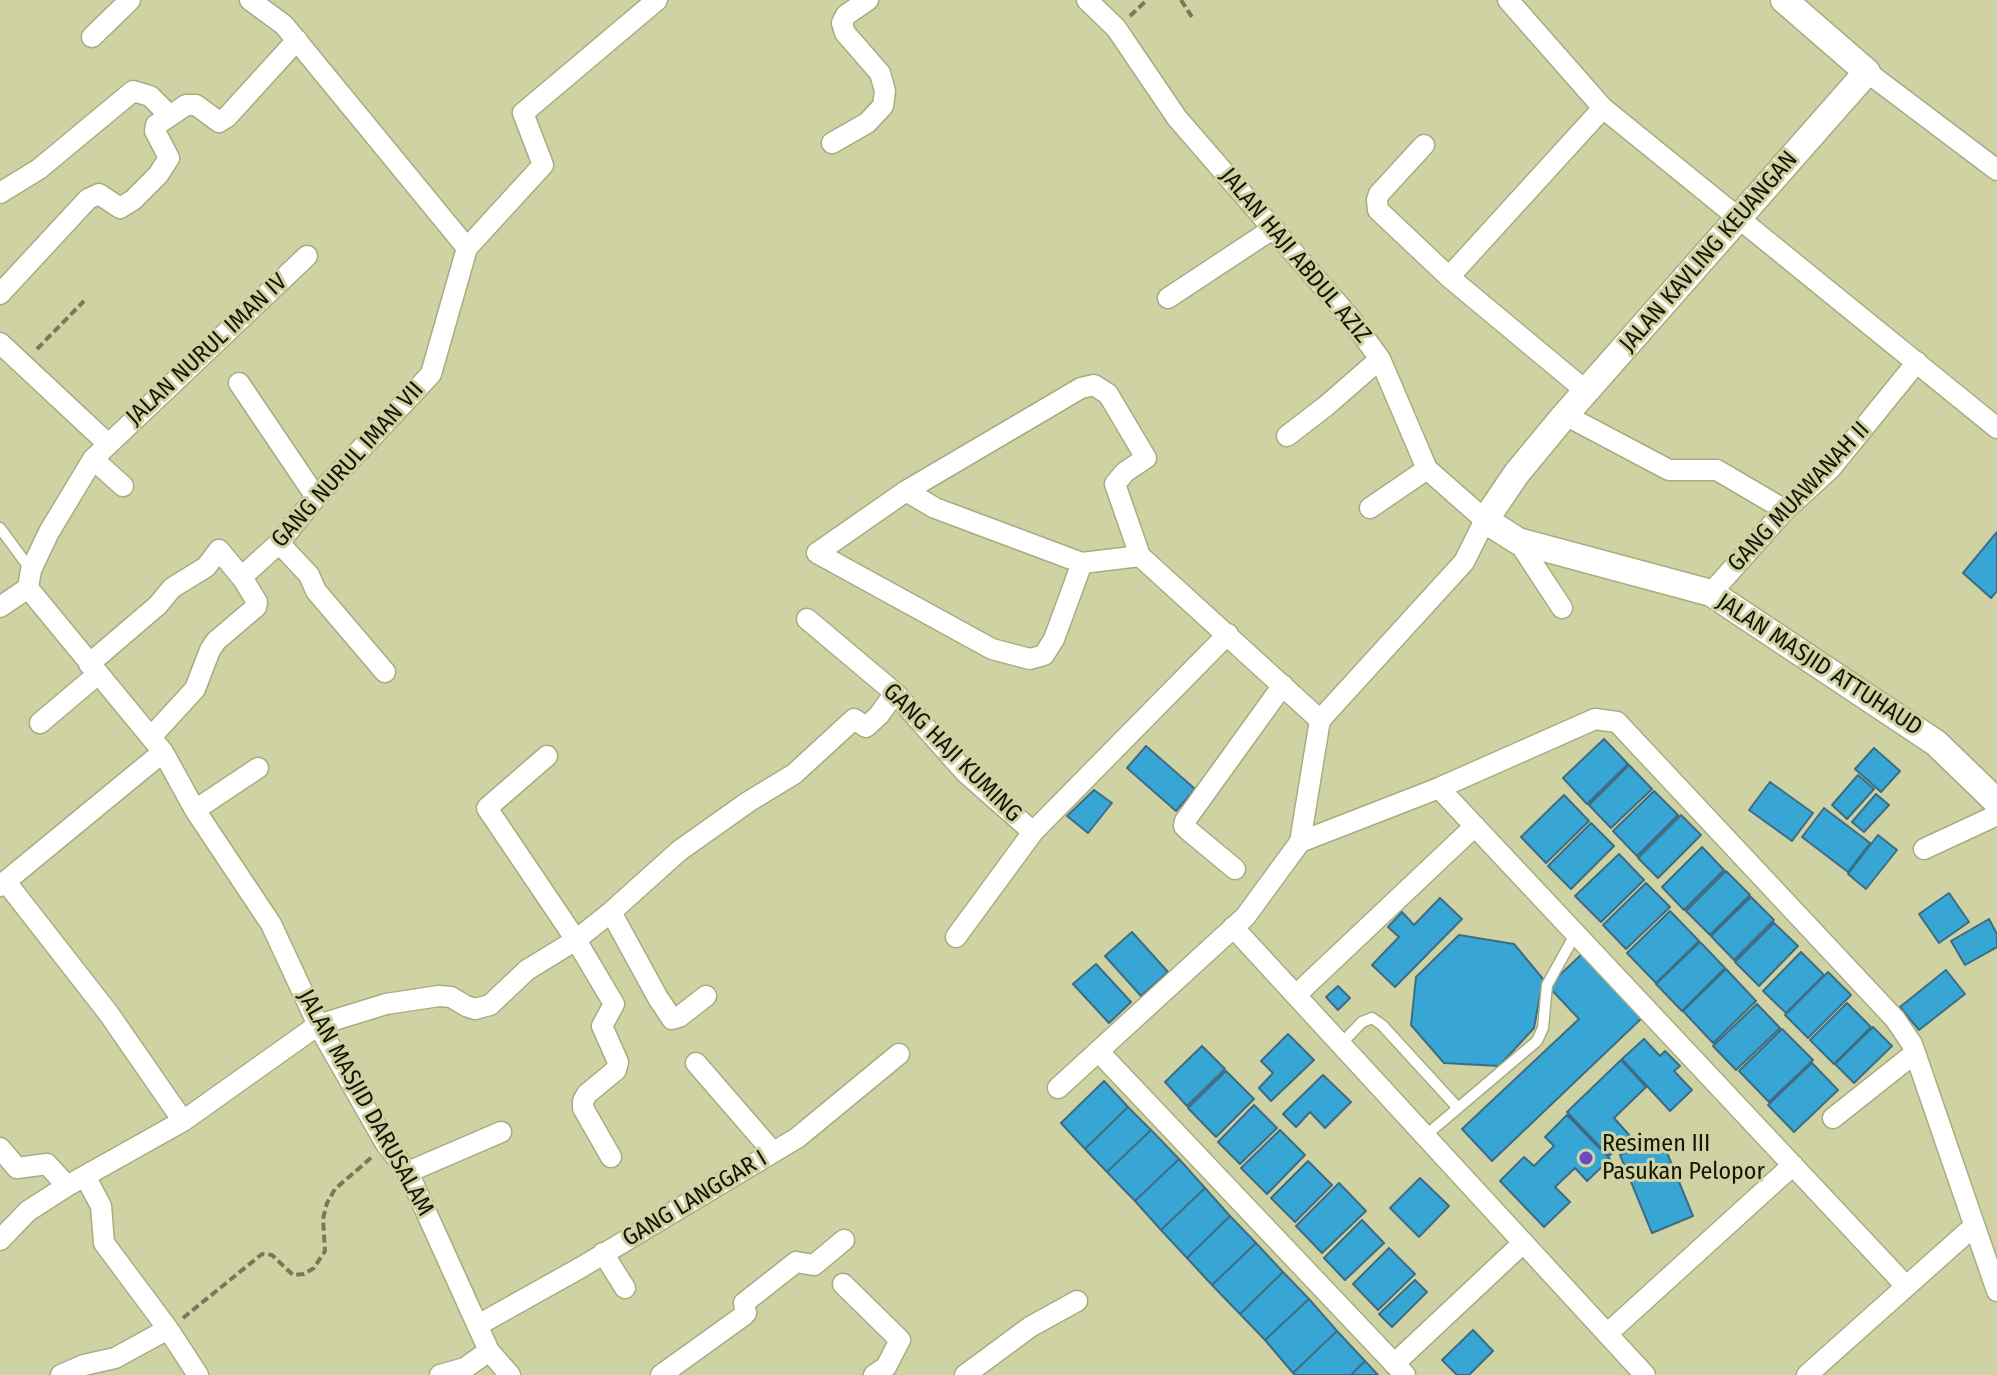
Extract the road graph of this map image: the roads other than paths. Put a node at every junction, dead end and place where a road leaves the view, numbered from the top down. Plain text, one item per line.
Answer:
1 (130, 0) edge
2 (250, 0) edge
3 (657, 0) edge
4 (868, 0) edge
5 (1087, 0) edge
6 (1508, 0) edge
7 (1786, 1) edge
8 (92, 37) dead end
9 (297, 40) junction
10 (1867, 72) junction
11 (1603, 108) junction
12 (170, 116) junction
13 (832, 143) dead end
14 (1424, 145) dead end
15 (1997, 170) edge
16 (0, 193) edge
17 (1738, 218) junction
18 (1274, 228) junction
19 (467, 248) junction
20 (307, 256) dead end
21 (1449, 277) junction
22 (0, 294) edge
23 (1168, 298) dead end
24 (0, 343) edge
25 (1380, 359) junction
26 (1917, 362) junction
27 (239, 383) dead end
28 (1586, 391) junction
29 (1565, 415) junction
30 (1997, 428) edge
31 (1287, 436) dead end
32 (107, 443) junction
33 (93, 459) junction
34 (1427, 469) junction
35 (123, 486) dead end
36 (906, 491) junction
37 (316, 497) junction
38 (1370, 508) dead end
39 (1785, 510) junction
40 (1485, 520) junction
41 (0, 528) edge
42 (1518, 541) junction
43 (279, 543) junction
44 (1140, 556) junction
45 (1082, 563) junction
46 (30, 579) junction
47 (243, 579) junction
48 (1711, 593) junction
49 (0, 607) edge
50 (1562, 608) dead end
51 (807, 619) dead end
52 (1228, 634) junction
53 (94, 669) junction
54 (385, 672) dead end
55 (1283, 685) junction
56 (895, 693) junction
57 (1320, 720) junction
58 (40, 723) dead end
59 (157, 744) junction
60 (547, 756) dead end
61 (258, 768) dead end
62 (1439, 788) junction
63 (1997, 802) edge
64 (195, 810) junction
65 (1997, 815) edge
66 (1475, 826) junction
67 (1033, 832) junction
68 (1300, 842) junction
69 (1924, 849) dead end
70 (1235, 869) dead end
71 (3, 884) edge
72 (611, 912) junction
73 (1233, 927) junction
74 (1576, 933) junction
75 (956, 937) dead end
76 (576, 940) junction
77 (1296, 995) junction
78 (706, 996) dead end
79 (318, 1025) junction
80 (1341, 1044) junction
81 (1098, 1051) junction
82 (1915, 1053) junction
83 (899, 1054) dead end
84 (696, 1063) dead end
85 (1058, 1088) dead end
86 (1458, 1108) junction
87 (1833, 1118) dead end
88 (183, 1121) junction
89 (501, 1132) dead end
90 (1425, 1136) junction
91 (0, 1148) edge
92 (773, 1152) junction
93 (611, 1157) dead end
94 (1793, 1165) junction
95 (408, 1172) junction
96 (85, 1176) junction
97 (67, 1186) junction
98 (1973, 1227) junction
99 (0, 1240) edge
100 (844, 1240) dead end
101 (1523, 1243) junction
102 (603, 1253) junction
103 (843, 1284) dead end
104 (1906, 1286) junction
105 (625, 1288) dead end
106 (1997, 1291) edge
107 (1077, 1301) dead end
108 (478, 1325) junction
109 (168, 1329) junction
110 (1607, 1334) junction
111 (489, 1351) junction
112 (1399, 1369) edge
113 (61, 1375) edge
114 (198, 1375) edge
115 (440, 1375) edge
116 (510, 1375) edge
117 (661, 1375) edge
118 (874, 1375) edge
119 (965, 1375) edge
120 (1645, 1375) edge
121 (1807, 1375) edge

1 - 8 street
2 - 9 street
3 - 19 street, GANG NURUL IMAN VII
4 - 13 street
5 - 18 street, JALAN HAJI ABDUL AZIZ
6 - 11 street
7 - 10 street
9 - 12 street
9 - 19 street
10 - 15 street
10 - 17 street, JALAN KAVLING KEUANGAN
11 - 17 street
11 - 21 street
12 - 16 street
12 - 22 street
14 - 21 street
17 - 26 street
17 - 28 street, JALAN KAVLING KEUANGAN
18 - 23 street
18 - 25 street, JALAN HAJI ABDUL AZIZ
19 - 37 street, GANG NURUL IMAN VII
20 - 32 street, JALAN NURUL IMAN IV
21 - 28 street
24 - 32 street
25 - 31 street
25 - 34 street, JALAN HAJI ABDUL AZIZ
26 - 30 street
26 - 39 street, GANG MUAWANAH II
27 - 37 street
28 - 29 street, JALAN KAVLING KEUANGAN
29 - 39 street
29 - 40 street, JALAN KAVLING KEUANGAN
32 - 33 street, JALAN NURUL IMAN IV
33 - 35 street
33 - 46 street, JALAN NURUL IMAN IV
34 - 38 street
34 - 40 street, JALAN HAJI ABDUL AZIZ
36 - 44 street
36 - 45 street
36 - 45 street
37 - 43 street, GANG NURUL IMAN VII
39 - 48 street, GANG MUAWANAH II
40 - 42 street, JALAN MASJID ATTUHAUD
40 - 57 street
41 - 46 lane
42 - 48 street, JALAN MASJID ATTUHAUD
42 - 50 street
43 - 47 street, GANG NURUL IMAN VII
43 - 54 street
44 - 45 street
44 - 52 street
46 - 49 street
46 - 53 street, JALAN MASJID DARUSALAM
47 - 53 street
47 - 59 street
48 - 63 street, JALAN MASJID ATTUHAUD
51 - 56 street, GANG HAJI KUMING
52 - 55 street
52 - 67 street, GANG HAJI KUMING
53 - 58 street
53 - 59 street, JALAN MASJID DARUSALAM
55 - 57 street
55 - 70 street
56 - 67 street, GANG HAJI KUMING
56 - 72 street
57 - 68 street
59 - 64 street, JALAN MASJID DARUSALAM
59 - 71 street
60 - 76 street
61 - 64 street
62 - 66 street
62 - 68 street
62 - 82 street
64 - 79 street, JALAN MASJID DARUSALAM
65 - 69 street
66 - 74 street
66 - 77 street
67 - 75 street
68 - 73 street
71 - 88 street
72 - 76 street
72 - 78 street
73 - 77 street
73 - 81 street
74 - 86 lane
74 - 94 street
76 - 79 street
76 - 93 street
77 - 80 street
79 - 88 street
79 - 95 street, JALAN MASJID DARUSALAM
80 - 86 lane
80 - 90 street
81 - 85 street
81 - 112 street
82 - 87 street
82 - 98 street
83 - 92 street, GANG LANGGAR I
84 - 92 street
86 - 90 lane
88 - 96 street
89 - 95 street
90 - 101 street
91 - 97 street
92 - 102 street, GANG LANGGAR I
94 - 104 street
94 - 110 street
95 - 108 street, JALAN MASJID DARUSALAM
96 - 97 street
96 - 109 street
97 - 99 street
98 - 104 street
98 - 106 street
100 - 117 street
101 - 110 street
101 - 112 street
102 - 105 street
102 - 108 street, GANG LANGGAR I
103 - 118 street
104 - 121 street
107 - 119 street
108 - 111 street, JALAN MASJID DARUSALAM
109 - 113 street
109 - 114 street
110 - 120 street
111 - 115 street
111 - 116 street, JALAN MASJID DARUSALAM

